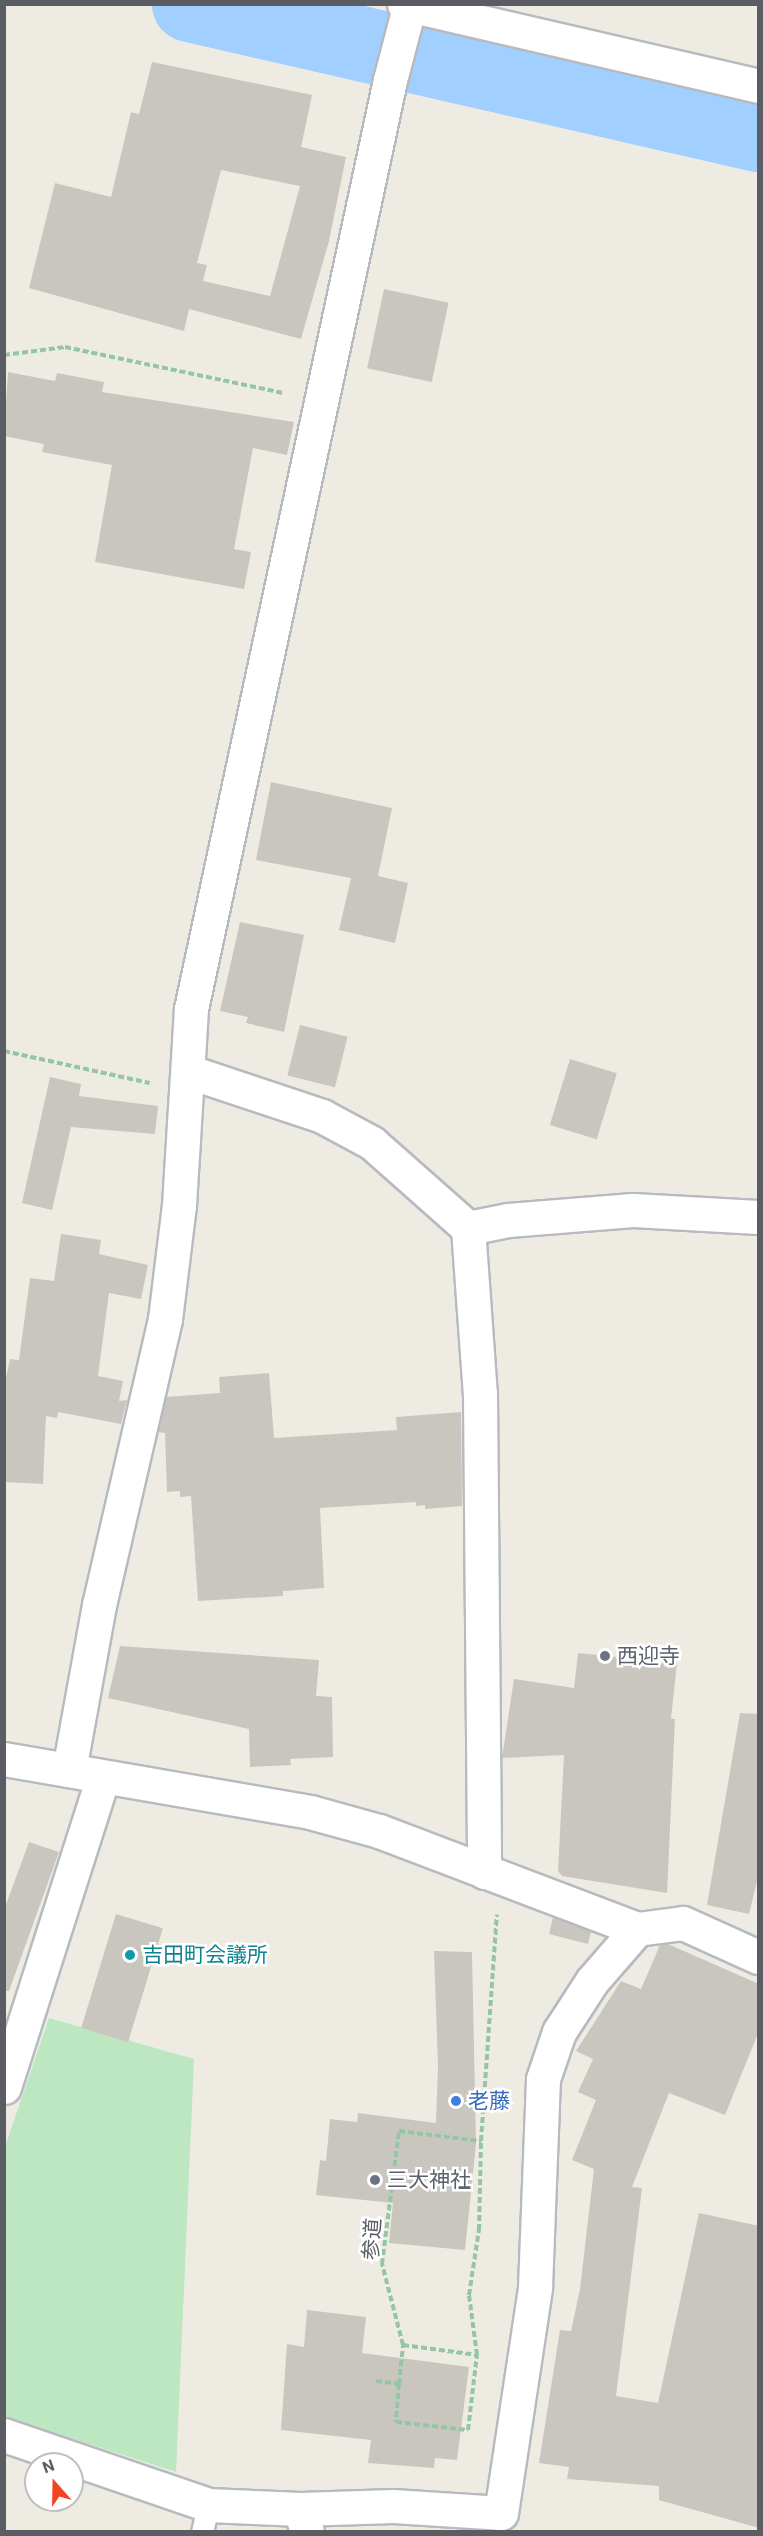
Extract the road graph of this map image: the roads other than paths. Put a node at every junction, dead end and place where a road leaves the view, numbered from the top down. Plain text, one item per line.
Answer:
1 (407, 9) edge
2 (759, 86) edge
3 (189, 1082) junction
4 (759, 1217) edge
5 (468, 1228) junction
6 (4, 1759) edge
7 (69, 1770) junction
8 (103, 1777) junction
9 (492, 1875) junction
10 (637, 1929) junction
11 (759, 1957) edge
12 (4, 2087) edge
13 (4, 2435) edge
14 (205, 2518) edge
15 (303, 2521) edge

1 - 2 street
1 - 3 street
3 - 5 street
3 - 7 street
4 - 5 street
5 - 9 street
6 - 7 street
7 - 8 street
8 - 9 street
8 - 12 street
9 - 10 street
10 - 11 street
10 - 15 street
13 - 14 street
14 - 15 street

